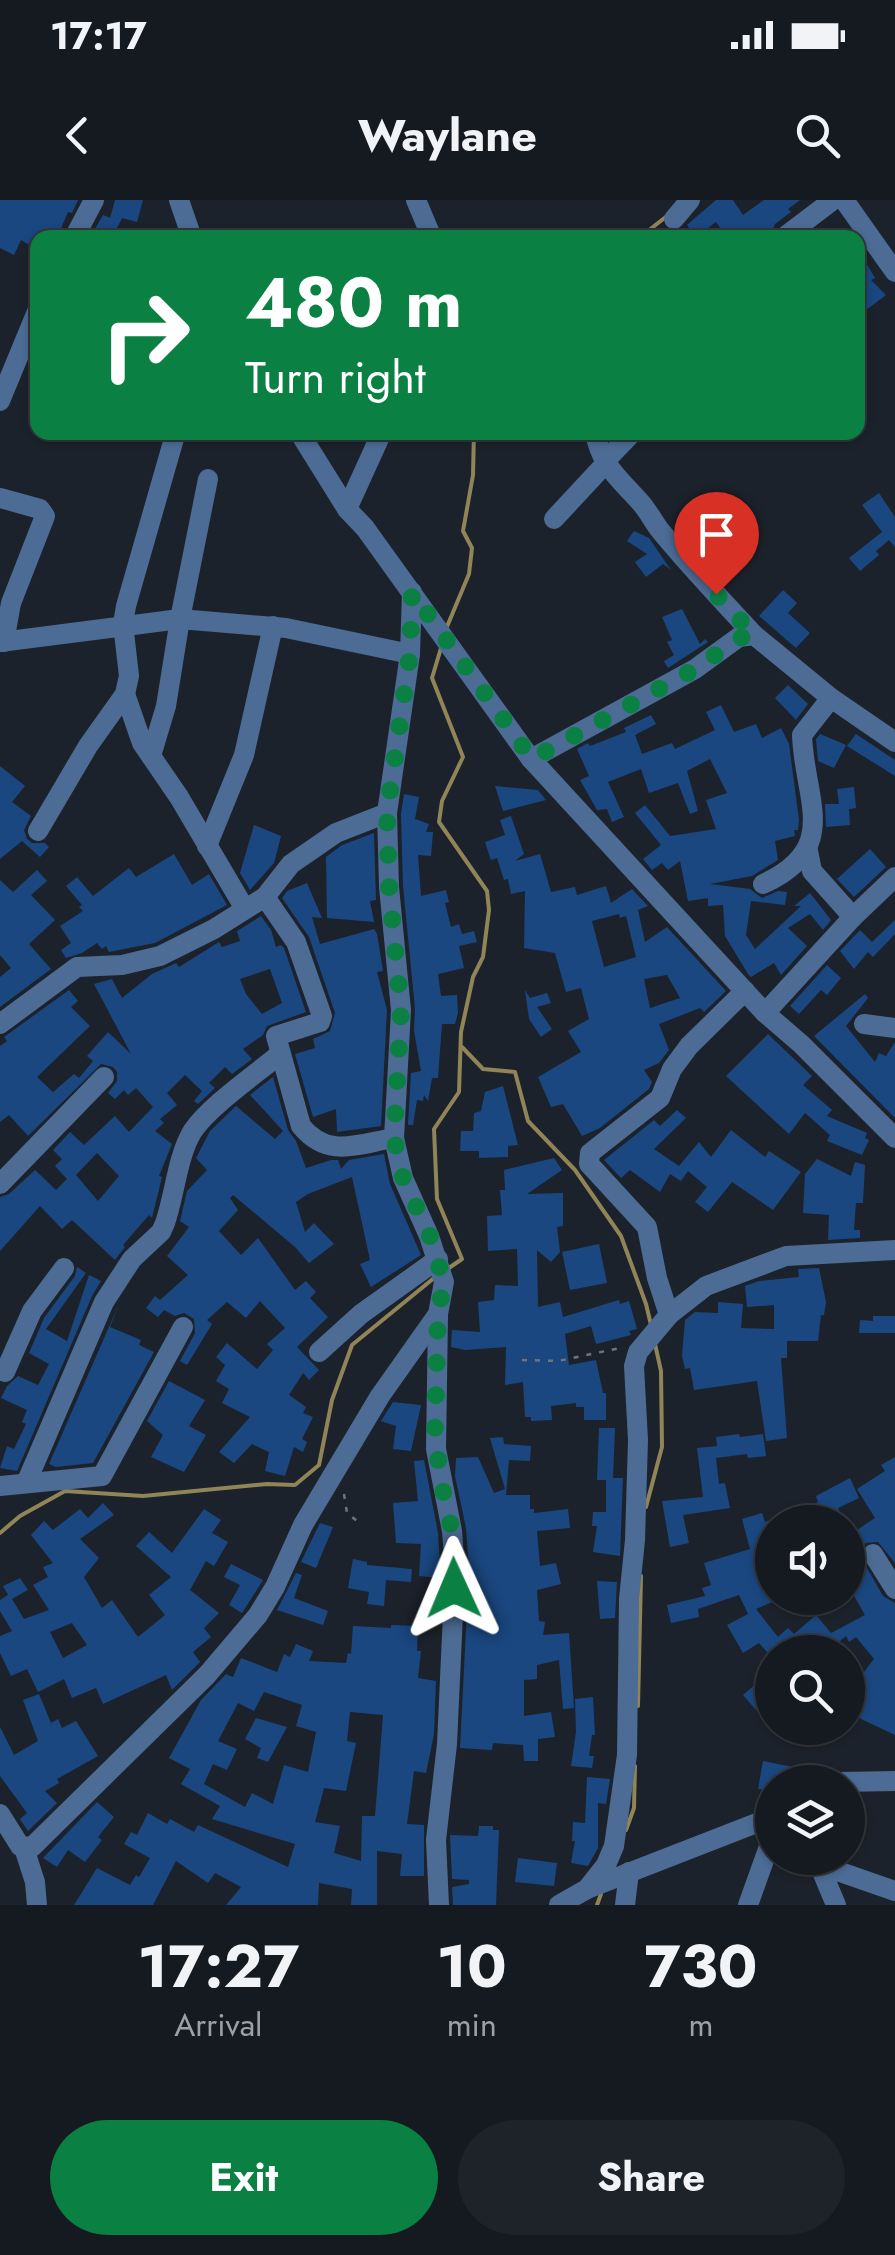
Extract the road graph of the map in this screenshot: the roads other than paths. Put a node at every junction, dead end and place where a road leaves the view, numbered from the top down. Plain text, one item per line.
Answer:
1 (94, 200) edge
2 (179, 200) edge
3 (416, 200) edge
4 (690, 200) edge
5 (833, 200) edge
6 (844, 200) edge
7 (674, 219) dead end
8 (78, 230) edge
9 (189, 230) edge
10 (429, 230) edge
11 (794, 230) edge
12 (895, 272) edge
13 (30, 329) edge
14 (0, 402) edge
15 (173, 440) edge
16 (304, 440) edge
17 (378, 440) edge
18 (597, 440) edge
19 (626, 440) edge
20 (606, 462) junction
21 (208, 479) dead end
22 (0, 498) edge
23 (347, 509) junction
24 (554, 519) dead end
25 (412, 592) junction
26 (180, 619) junction
27 (123, 624) junction
28 (273, 626) junction
29 (754, 635) junction
30 (2, 642) edge
31 (410, 654) junction
32 (125, 694) junction
33 (831, 698) junction
34 (895, 742) edge
35 (151, 756) junction
36 (532, 759) junction
37 (387, 812) junction
38 (38, 831) dead end
39 (207, 846) junction
40 (808, 851) junction
41 (895, 877) edge
42 (764, 884) dead end
43 (265, 897) junction
44 (245, 910) junction
45 (852, 917) junction
46 (745, 992) junction
47 (765, 1013) junction
48 (0, 1024) edge
49 (864, 1024) dead end
50 (895, 1028) edge
51 (280, 1054) junction
52 (104, 1077) dead end
53 (394, 1138) junction
54 (895, 1138) edge
55 (0, 1184) edge
56 (895, 1250) edge
57 (440, 1267) junction
58 (64, 1268) dead end
59 (438, 1314) junction
60 (669, 1316) junction
61 (183, 1327) dead end
62 (319, 1352) dead end
63 (0, 1370) edge
64 (27, 1481) junction
65 (0, 1486) edge
66 (873, 1554) dead end
67 (895, 1589) edge
68 (895, 1780) edge
69 (865, 1781) edge
70 (0, 1814) edge
71 (755, 1824) edge
72 (24, 1848) junction
73 (629, 1872) junction
74 (759, 1875) edge
75 (822, 1875) edge
76 (852, 1875) edge
77 (588, 1889) junction
78 (895, 1892) edge
79 (36, 1905) edge
80 (439, 1905) edge
81 (559, 1905) edge
82 (625, 1905) edge
83 (748, 1905) edge
84 (836, 1905) edge

1 - 8 street
2 - 9 street
3 - 10 street
4 - 7 street
5 - 11 street
6 - 12 street
13 - 14 street
15 - 27 street
16 - 23 street
17 - 23 street
18 - 20 street
19 - 20 street
20 - 24 street
20 - 29 street
21 - 26 street
22 - 30 street
23 - 25 street
25 - 31 street
25 - 36 street
26 - 27 street
26 - 28 street
26 - 35 street
27 - 30 street
27 - 32 street
28 - 31 street
28 - 39 street
29 - 33 street
29 - 36 street
31 - 37 street
32 - 35 street
32 - 38 street
33 - 34 street
33 - 40 street
35 - 39 street
36 - 46 street
37 - 43 street
37 - 53 street
39 - 44 street
40 - 42 street
40 - 45 street
41 - 45 street
43 - 44 street
43 - 51 street
44 - 48 street
45 - 47 street
46 - 47 street
46 - 60 street
47 - 54 street
49 - 50 street
51 - 53 street
51 - 64 street
52 - 55 street
53 - 57 street
56 - 60 street
57 - 59 street
57 - 62 street
58 - 63 street
59 - 72 street
59 - 80 street
60 - 77 street
61 - 64 street
64 - 65 street
66 - 67 street
68 - 69 street
70 - 72 street
71 - 73 street
72 - 79 street
73 - 77 street
73 - 82 street
74 - 83 street
75 - 84 street
76 - 78 street
77 - 81 street

